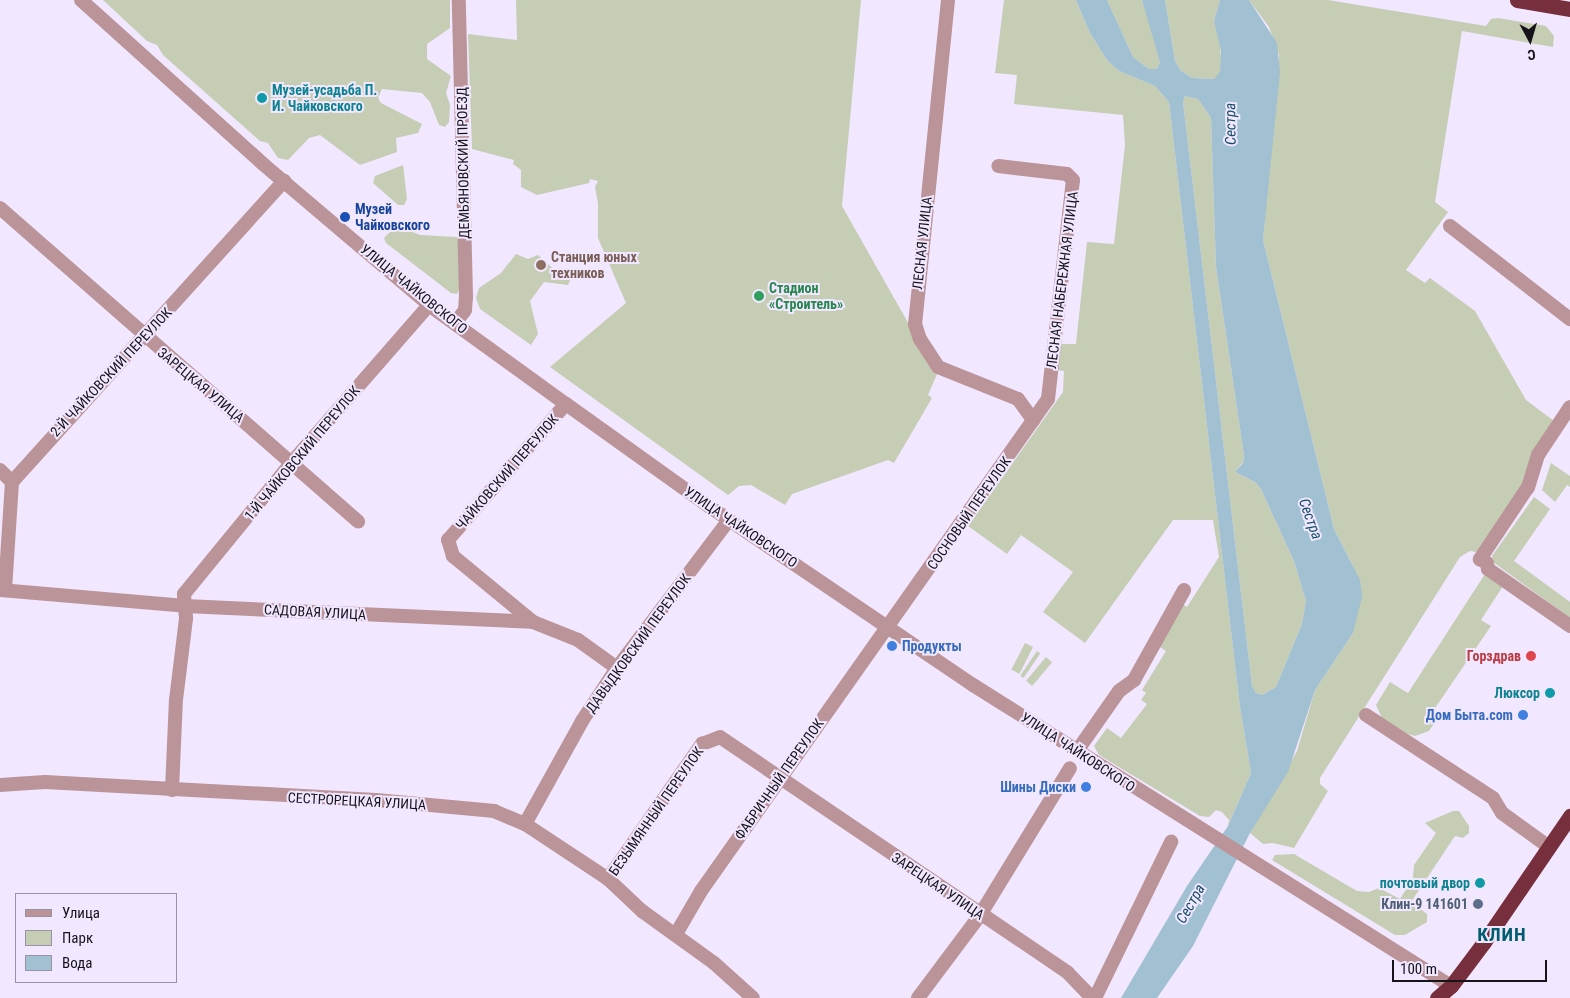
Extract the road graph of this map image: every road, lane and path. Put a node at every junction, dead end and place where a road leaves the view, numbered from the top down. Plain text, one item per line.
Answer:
1 (81, 0) edge
2 (459, 0) edge
3 (948, 0) edge
4 (1518, 0) edge
5 (1570, 9) edge
6 (998, 166) dead end
7 (284, 181) junction
8 (0, 208) edge
9 (1450, 226) dead end
10 (429, 305) junction
11 (1570, 319) edge
12 (455, 323) junction
13 (144, 336) junction
14 (1048, 399) joint
15 (566, 404) junction
16 (1570, 407) edge
17 (1033, 420) junction
18 (293, 461) junction
19 (0, 470) edge
20 (12, 482) junction
21 (358, 520) dead end
22 (729, 520) junction
23 (2, 590) edge
24 (1184, 590) dead end
25 (185, 606) junction
26 (533, 622) junction
27 (1570, 626) edge
28 (890, 628) junction
29 (617, 668) junction
30 (1366, 715) dead end
31 (1077, 751) junction
32 (1070, 768) dead end
33 (782, 777) junction
34 (0, 785) edge
35 (172, 790) junction
36 (1570, 816) edge
37 (525, 824) junction
38 (1171, 842) dead end
39 (1549, 847) junction
40 (608, 880) junction
41 (980, 914) junction
42 (676, 934) junction
43 (1451, 986) junction
44 (753, 998) edge
45 (918, 998) edge
46 (1094, 998) edge
47 (1437, 998) edge

1 - 7 street, УЛИЦА ЧАЙКОВСКОГО
2 - 12 street, ДЕМЬЯНОВСКИЙ ПРОЕЗД
3 - 17 street, ЛЕСНАЯ УЛИЦА
4 - 5 highway
6 - 14 street, ЛЕСНАЯ НАБЕРЕЖНАЯ УЛИЦА
7 - 10 street, УЛИЦА ЧАЙКОВСКОГО
7 - 13 street, 2-Й ЧАЙКОВСКИЙ ПЕРЕУЛОК
8 - 13 street, ЗАРЕЦКАЯ УЛИЦА
9 - 11 street
10 - 12 street, УЛИЦА ЧАЙКОВСКОГО
10 - 18 street, 1-Й ЧАЙКОВСКИЙ ПЕРЕУЛОК
12 - 15 street, УЛИЦА ЧАЙКОВСКОГО
13 - 18 street, ЗАРЕЦКАЯ УЛИЦА
13 - 20 street, 2-Й ЧАЙКОВСКИЙ ПЕРЕУЛОК
14 - 17 street, СОСНОВЫЙ ПЕРЕУЛОК
15 - 22 street, УЛИЦА ЧАЙКОВСКОГО
15 - 26 street, ЧАЙКОВСКИЙ ПЕРЕУЛОК
16 - 27 street
17 - 28 street, СОСНОВЫЙ ПЕРЕУЛОК
18 - 21 street, ЗАРЕЦКАЯ УЛИЦА
18 - 25 street, 1-Й ЧАЙКОВСКИЙ ПЕРЕУЛОК
19 - 20 street
20 - 23 street
22 - 28 street, УЛИЦА ЧАЙКОВСКОГО
22 - 29 street, ДАВЫДКОВСКИЙ ПЕРЕУЛОК
23 - 25 street, САДОВАЯ УЛИЦА
24 - 31 street
25 - 26 street, САДОВАЯ УЛИЦА
25 - 35 street, 1-Й ЧАЙКОВСКИЙ ПЕРЕУЛОК
26 - 29 street, САДОВАЯ УЛИЦА
28 - 31 street, УЛИЦА ЧАЙКОВСКОГО
28 - 33 street, ФАБРИЧНЫЙ ПЕРЕУЛОК
29 - 37 street, ДАВЫДКОВСКИЙ ПЕРЕУЛОК
30 - 39 street
31 - 43 street, УЛИЦА ЧАЙКОВСКОГО
32 - 41 street
33 - 40 street, БЕЗЫМЯННЫЙ ПЕРЕУЛОК
33 - 41 street, ЗАРЕЦКАЯ УЛИЦА
33 - 42 street, ФАБРИЧНЫЙ ПЕРЕУЛОК
34 - 35 street, СЕСТРОРЕЦКАЯ УЛИЦА
35 - 37 street, СЕСТРОРЕЦКАЯ УЛИЦА
36 - 39 highway
37 - 40 street, СЕСТРОРЕЦКАЯ УЛИЦА
38 - 46 street
39 - 43 highway
40 - 42 street, СЕСТРОРЕЦКАЯ УЛИЦА
41 - 45 street
41 - 46 street, ЗАРЕЦКАЯ УЛИЦА
42 - 44 street, СЕСТРОРЕЦКАЯ УЛИЦА
43 - 47 highway

